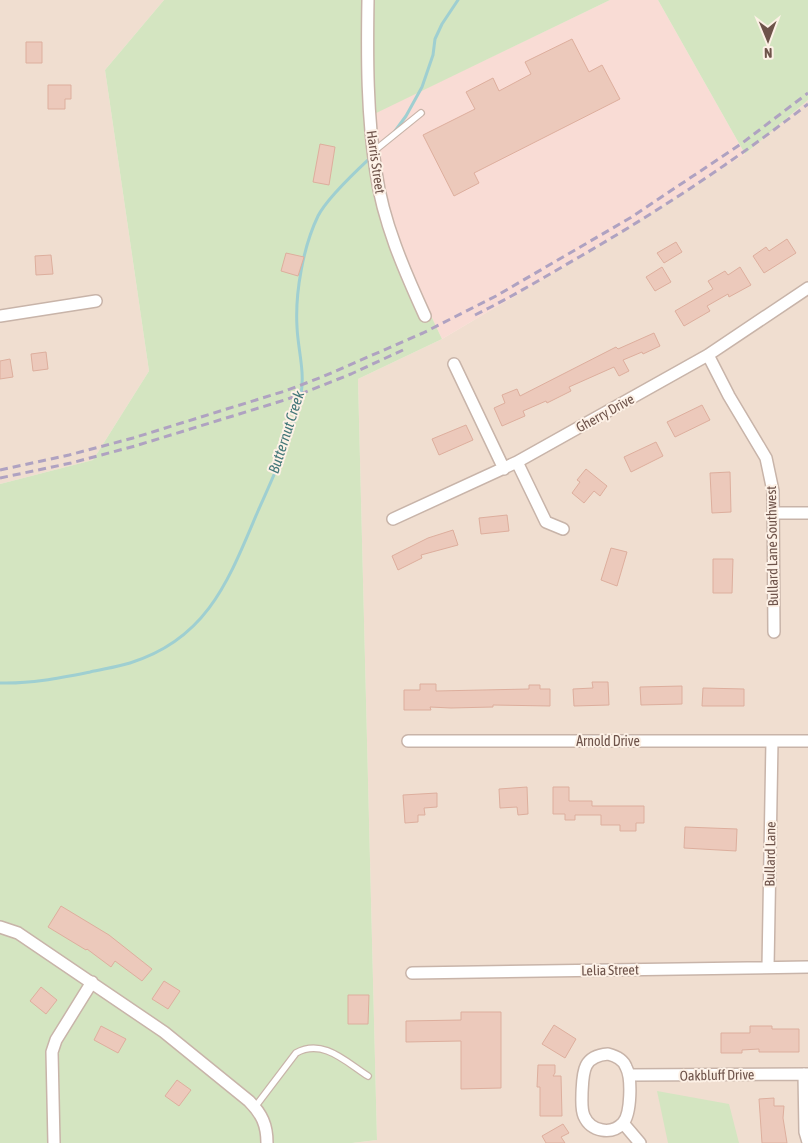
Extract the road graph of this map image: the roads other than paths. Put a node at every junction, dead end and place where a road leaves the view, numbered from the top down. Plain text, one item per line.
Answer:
1 (368, 0) edge
2 (421, 113) dead end
3 (374, 152) junction
4 (808, 288) edge
5 (96, 301) dead end
6 (0, 316) edge
7 (425, 316) dead end
8 (708, 355) junction
9 (454, 364) dead end
10 (517, 462) junction
11 (504, 469) junction
12 (773, 513) junction
13 (808, 513) edge
14 (393, 518) dead end
15 (563, 529) dead end
16 (774, 632) dead end
17 (408, 741) dead end
18 (772, 741) junction
19 (808, 741) edge
20 (0, 927) edge
21 (768, 967) junction
22 (808, 967) edge
23 (412, 973) dead end
24 (92, 982) junction
25 (806, 1074) edge
26 (368, 1076) dead end
27 (629, 1076) junction
28 (255, 1107) junction
29 (623, 1123) junction
30 (808, 1142) edge
31 (54, 1143) edge
32 (266, 1143) edge
33 (640, 1143) edge

1 - 3 street, Harris Street
2 - 3 lane
3 - 7 street, Harris Street
4 - 8 street, Gherry Drive
5 - 6 street
8 - 10 street, Gherry Drive
8 - 12 street, Bullard Lane Southwest
9 - 11 street
10 - 11 street, Gherry Drive
10 - 15 street
11 - 14 street, Gherry Drive
12 - 13 street
12 - 16 street, Bullard Lane Southwest
17 - 18 street, Arnold Drive
18 - 19 street, Arnold Drive
18 - 21 street, Bullard Lane
20 - 24 street
21 - 22 street, Lelia Street
21 - 23 street, Lelia Street
24 - 28 street
24 - 31 street
25 - 27 street, Oakbluff Drive
25 - 30 street, Oakbluff Drive
26 - 28 lane
27 - 29 street
27 - 29 street
28 - 32 street
29 - 33 street

